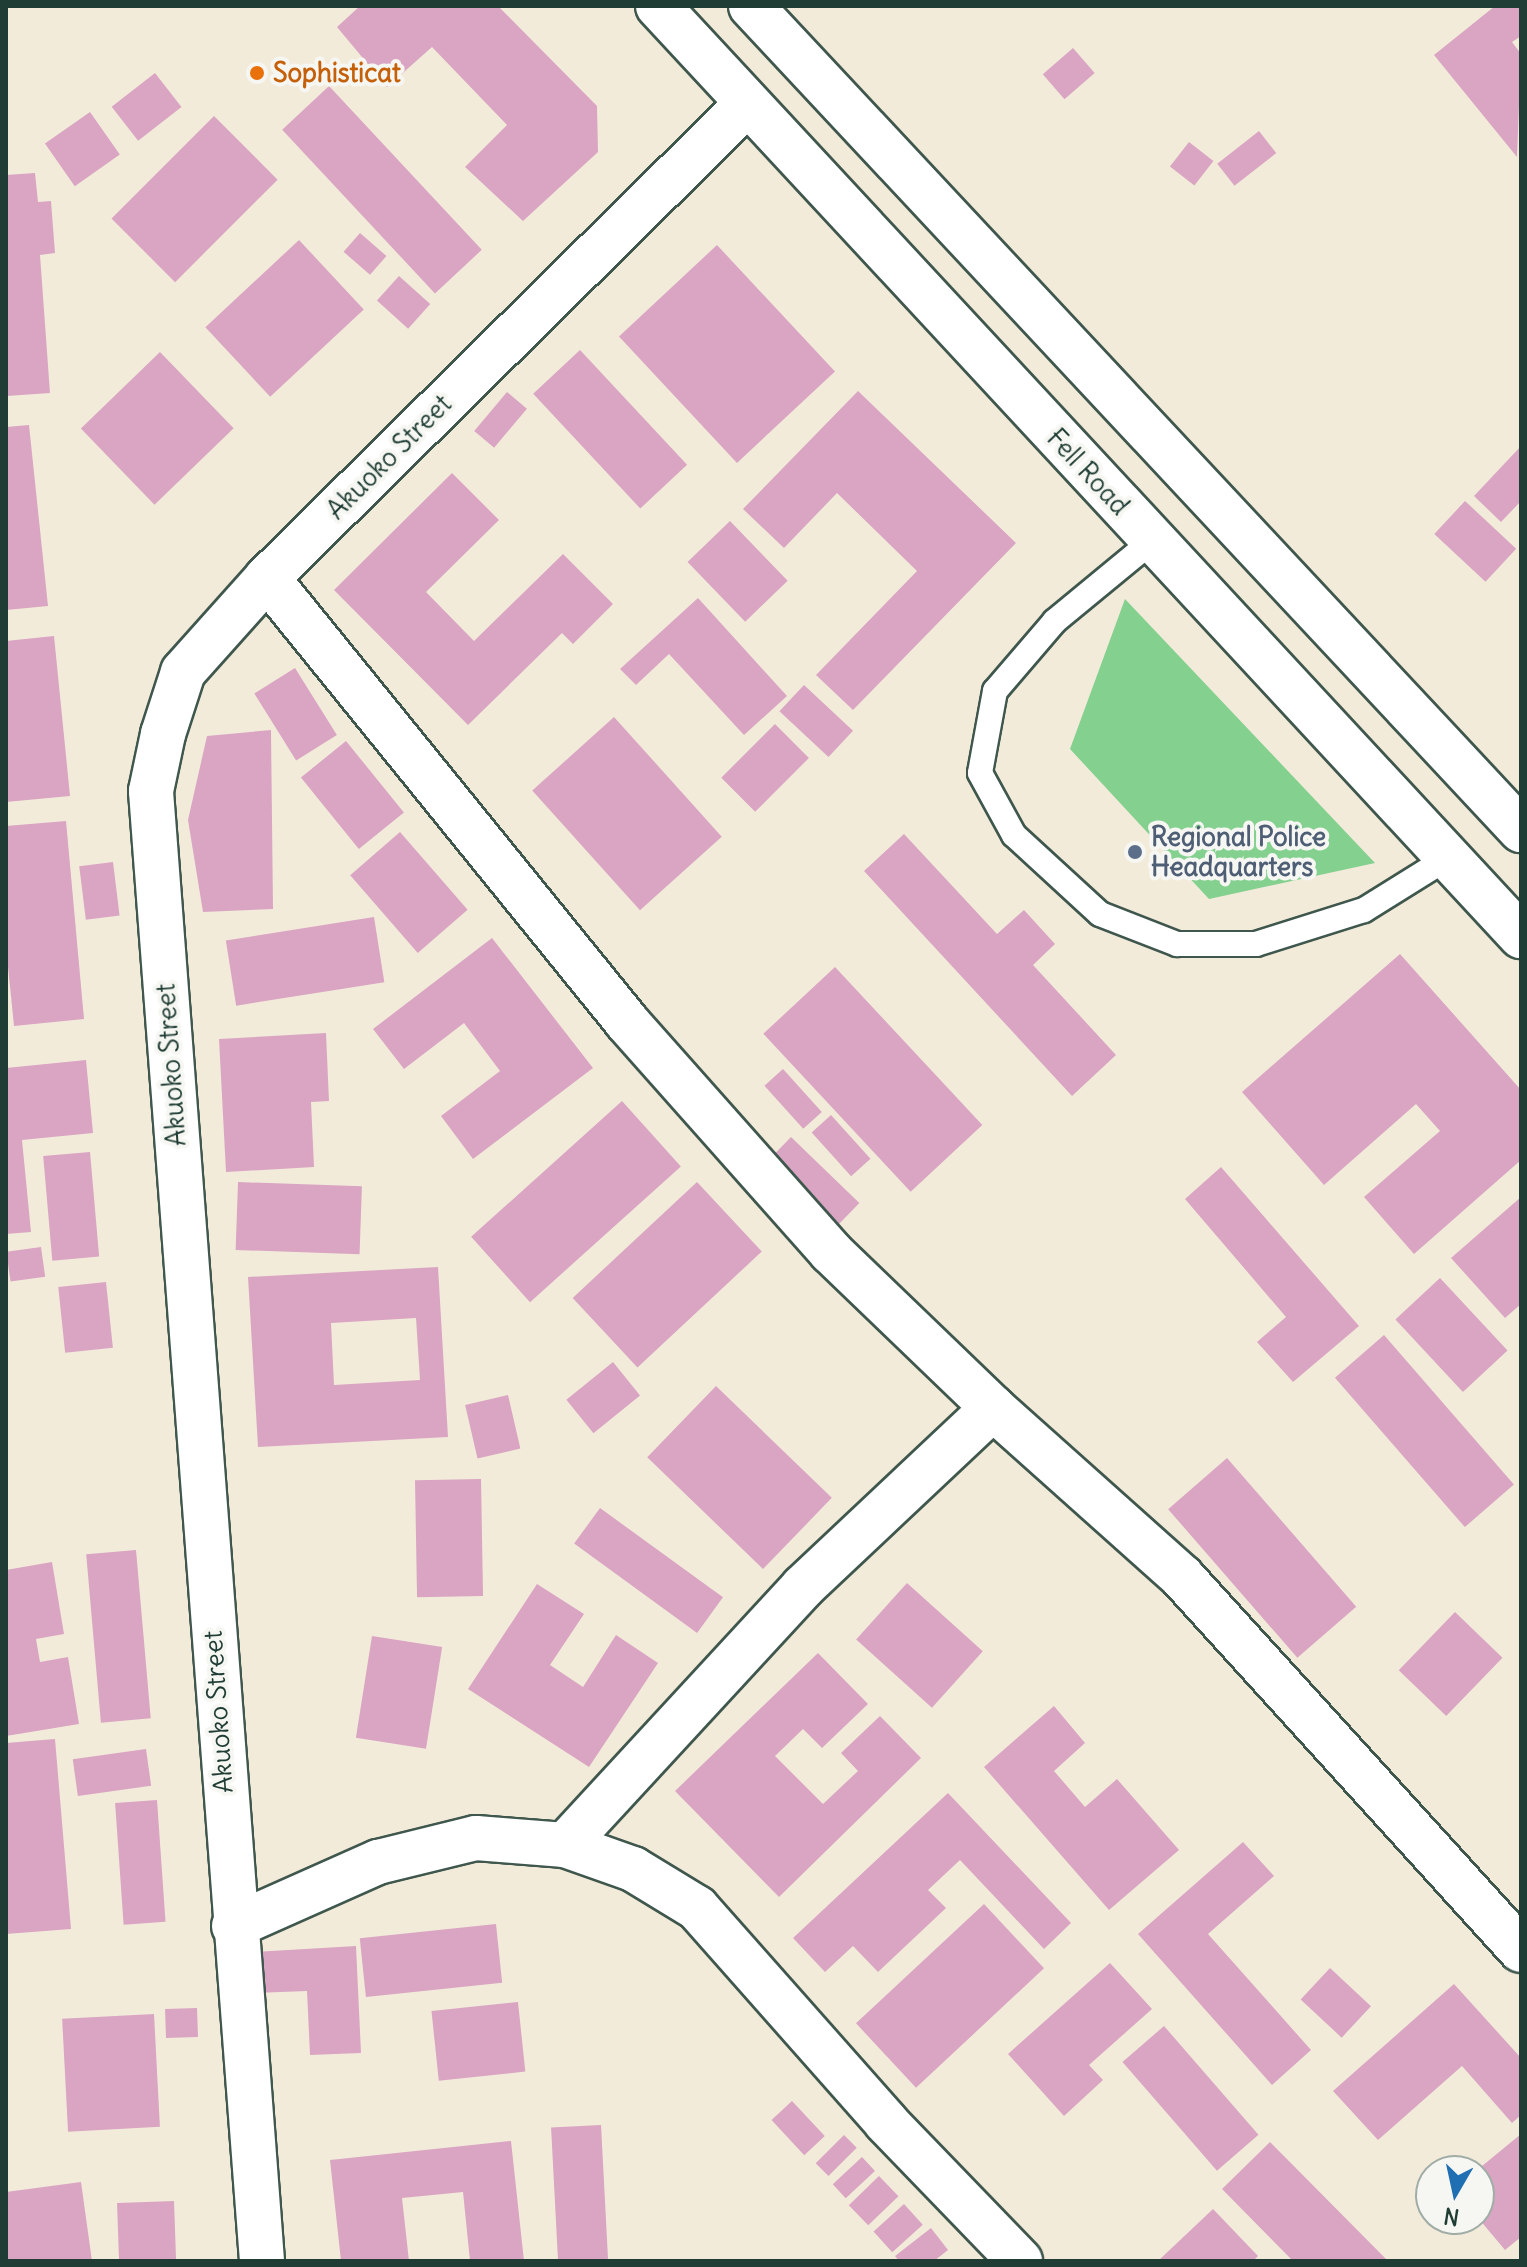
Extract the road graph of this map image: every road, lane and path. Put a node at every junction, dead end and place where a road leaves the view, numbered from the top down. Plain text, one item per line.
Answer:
1 (658, 6) edge
2 (751, 6) edge
3 (747, 104) junction
4 (1152, 541) junction
5 (267, 578) junction
6 (1521, 830) edge
7 (1446, 859) junction
8 (1521, 936) edge
9 (993, 1408) junction
10 (565, 1845) junction
11 (234, 1926) junction
12 (1521, 1950) edge
13 (262, 2261) edge
14 (1020, 2261) edge

1 - 3 street, Fell Road
2 - 6 street
3 - 4 street, Fell Road
3 - 5 street, Akuoko Street
4 - 7 street, Fell Road
4 - 7 lane
5 - 9 street
5 - 11 street, Akuoko Street
7 - 8 street, Fell Road
9 - 10 street
9 - 12 street
10 - 11 street
10 - 14 street
11 - 13 street, Akuoko Street

